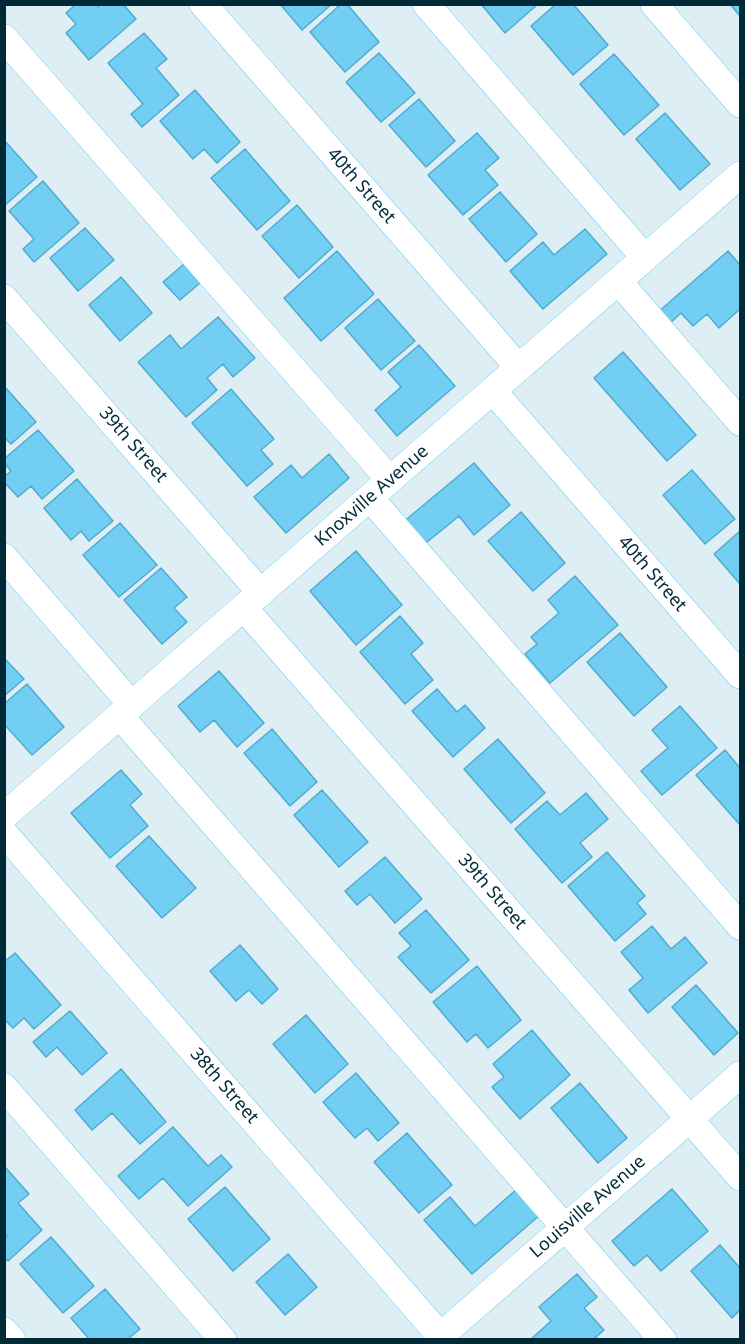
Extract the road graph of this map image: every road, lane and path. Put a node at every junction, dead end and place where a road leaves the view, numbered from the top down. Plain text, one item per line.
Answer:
1 (203, 4) edge
2 (426, 4) edge
3 (654, 4) edge
4 (4, 38) edge
5 (741, 104) edge
6 (741, 175) edge
7 (645, 258) junction
8 (618, 282) junction
9 (4, 298) edge
10 (519, 368) junction
11 (493, 391) junction
12 (741, 422) edge
13 (390, 480) junction
14 (370, 498) junction
15 (4, 557) edge
16 (252, 600) junction
17 (741, 675) edge
18 (126, 710) junction
19 (5, 820) edge
20 (741, 926) edge
21 (741, 1075) edge
22 (4, 1087) edge
23 (690, 1119) junction
24 (741, 1177) edge
25 (565, 1227) junction
26 (4, 1331) edge
27 (440, 1338) edge
28 (12, 1340) edge
29 (223, 1340) edge
30 (663, 1340) edge

1 - 10 street, 40th Street
2 - 7 street
3 - 5 street
4 - 13 street
6 - 7 street, Knoxville Avenue
7 - 8 street, Knoxville Avenue
8 - 10 street, Knoxville Avenue
8 - 12 street
9 - 16 street, 39th Street
10 - 11 street, Knoxville Avenue
11 - 13 street, Knoxville Avenue
11 - 17 street, 40th Street
13 - 14 street, Knoxville Avenue
14 - 16 street, Knoxville Avenue
14 - 20 street
15 - 18 street
16 - 18 street, Knoxville Avenue
16 - 23 street, 39th Street
18 - 19 street, Knoxville Avenue
18 - 25 street
19 - 27 street, 38th Street
21 - 23 street, Louisville Avenue
22 - 29 street
23 - 24 street, 39th Street
23 - 25 street, Louisville Avenue
25 - 27 street, Louisville Avenue
25 - 30 street
26 - 28 street

